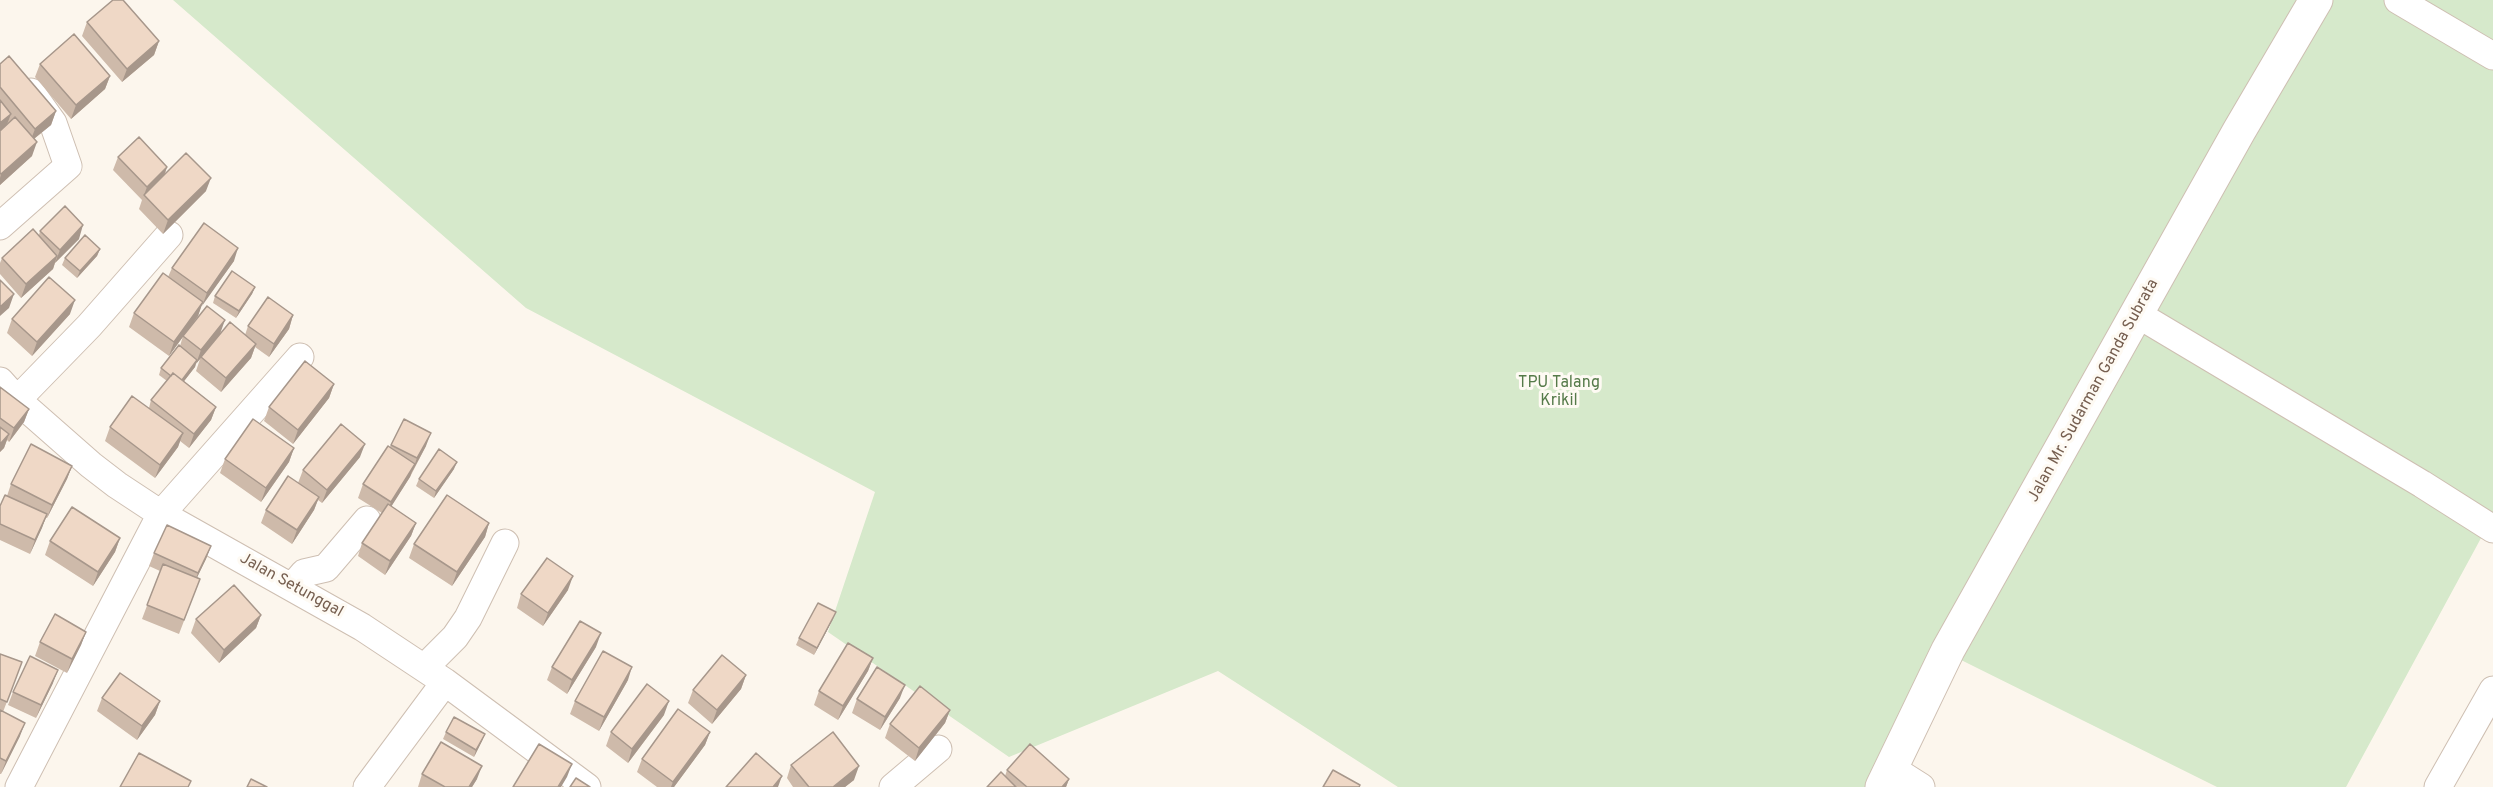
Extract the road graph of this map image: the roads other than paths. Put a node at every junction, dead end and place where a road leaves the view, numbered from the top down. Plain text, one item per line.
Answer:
1 (2316, 0) edge
2 (2398, 0) edge
3 (2493, 56) edge
4 (15, 70) edge
5 (0, 226) edge
6 (169, 235) edge
7 (2137, 314) junction
8 (300, 357) dead end
9 (8, 390) edge
10 (161, 514) junction
11 (366, 520) dead end
12 (2493, 530) edge
13 (505, 543) dead end
14 (292, 587) junction
15 (434, 675) junction
16 (2493, 690) edge
17 (938, 749) dead end
18 (1887, 778) edge
19 (19, 787) edge
20 (367, 787) edge
21 (587, 787) edge
22 (893, 787) edge
23 (1921, 787) edge
24 (2438, 787) edge

1 - 7 street, Jalan Mr. Sudarman Ganda Subrata
2 - 3 street
4 - 5 street
6 - 9 street
7 - 12 street
7 - 18 street, Jalan Mr. Sudarman Ganda Subrata
8 - 10 street
9 - 10 street, Jalan Setunggal
10 - 14 street, Jalan Setunggal
10 - 19 street
11 - 14 street
13 - 15 street
14 - 15 street, Jalan Setunggal
15 - 20 street
15 - 21 street, Jalan Setunggal
16 - 24 street
17 - 22 street
18 - 23 street

